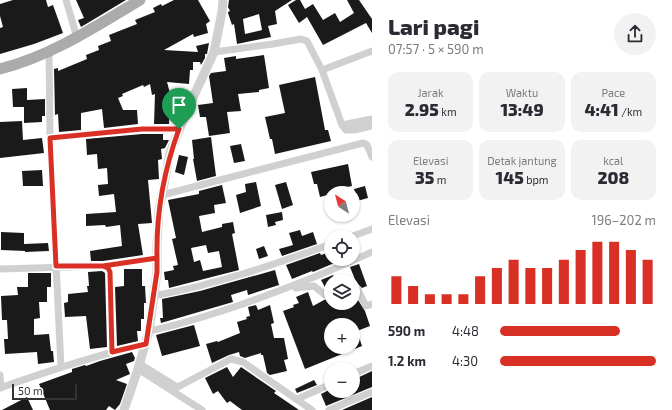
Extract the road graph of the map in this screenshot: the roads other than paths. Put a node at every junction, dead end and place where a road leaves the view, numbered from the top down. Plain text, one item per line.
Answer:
1 (66, 0) edge
2 (140, 0) edge
3 (222, 2) edge
4 (77, 38) junction
5 (49, 51) junction
6 (372, 51) edge
7 (214, 52) junction
8 (0, 70) edge
9 (322, 70) junction
10 (372, 119) edge
11 (342, 125) junction
12 (372, 126) edge
13 (179, 129) junction
14 (50, 138) junction
15 (372, 157) edge
16 (162, 195) junction
17 (372, 229) edge
18 (360, 233) edge
19 (324, 246) edge
20 (372, 252) edge
21 (157, 258) junction
22 (56, 266) junction
23 (103, 266) junction
24 (0, 269) edge
25 (284, 290) junction
26 (324, 294) edge
27 (360, 294) edge
28 (153, 296) junction
29 (372, 304) edge
30 (149, 331) junction
31 (146, 344) junction
32 (112, 352) junction
33 (372, 366) edge
34 (61, 367) junction
35 (139, 367) junction
36 (360, 371) edge
37 (0, 375) edge
38 (324, 387) edge
39 (0, 388) edge
40 (174, 388) junction
41 (372, 392) edge
42 (297, 399) junction
43 (192, 406) edge
44 (124, 410) edge
45 (202, 410) edge
46 (312, 410) edge
47 (329, 410) edge

1 - 4 street
2 - 4 main road
3 - 7 street
4 - 5 main road
5 - 8 main road
5 - 14 street
6 - 9 street
7 - 9 street
7 - 13 street
9 - 11 street
10 - 11 street
11 - 12 street
13 - 14 street
13 - 16 street
14 - 22 street
15 - 16 street
16 - 21 street
17 - 18 street
19 - 28 street
20 - 25 street
21 - 23 street
21 - 28 street
22 - 23 street
22 - 24 street
22 - 34 street
23 - 32 street
25 - 26 street
25 - 30 street
27 - 29 street
28 - 30 street
30 - 31 street
31 - 32 street
31 - 35 street
32 - 34 street
33 - 36 street
34 - 39 street
35 - 40 street
35 - 44 street
37 - 39 street
38 - 42 street
40 - 42 street
40 - 43 street
41 - 47 street
42 - 46 street
43 - 45 street

